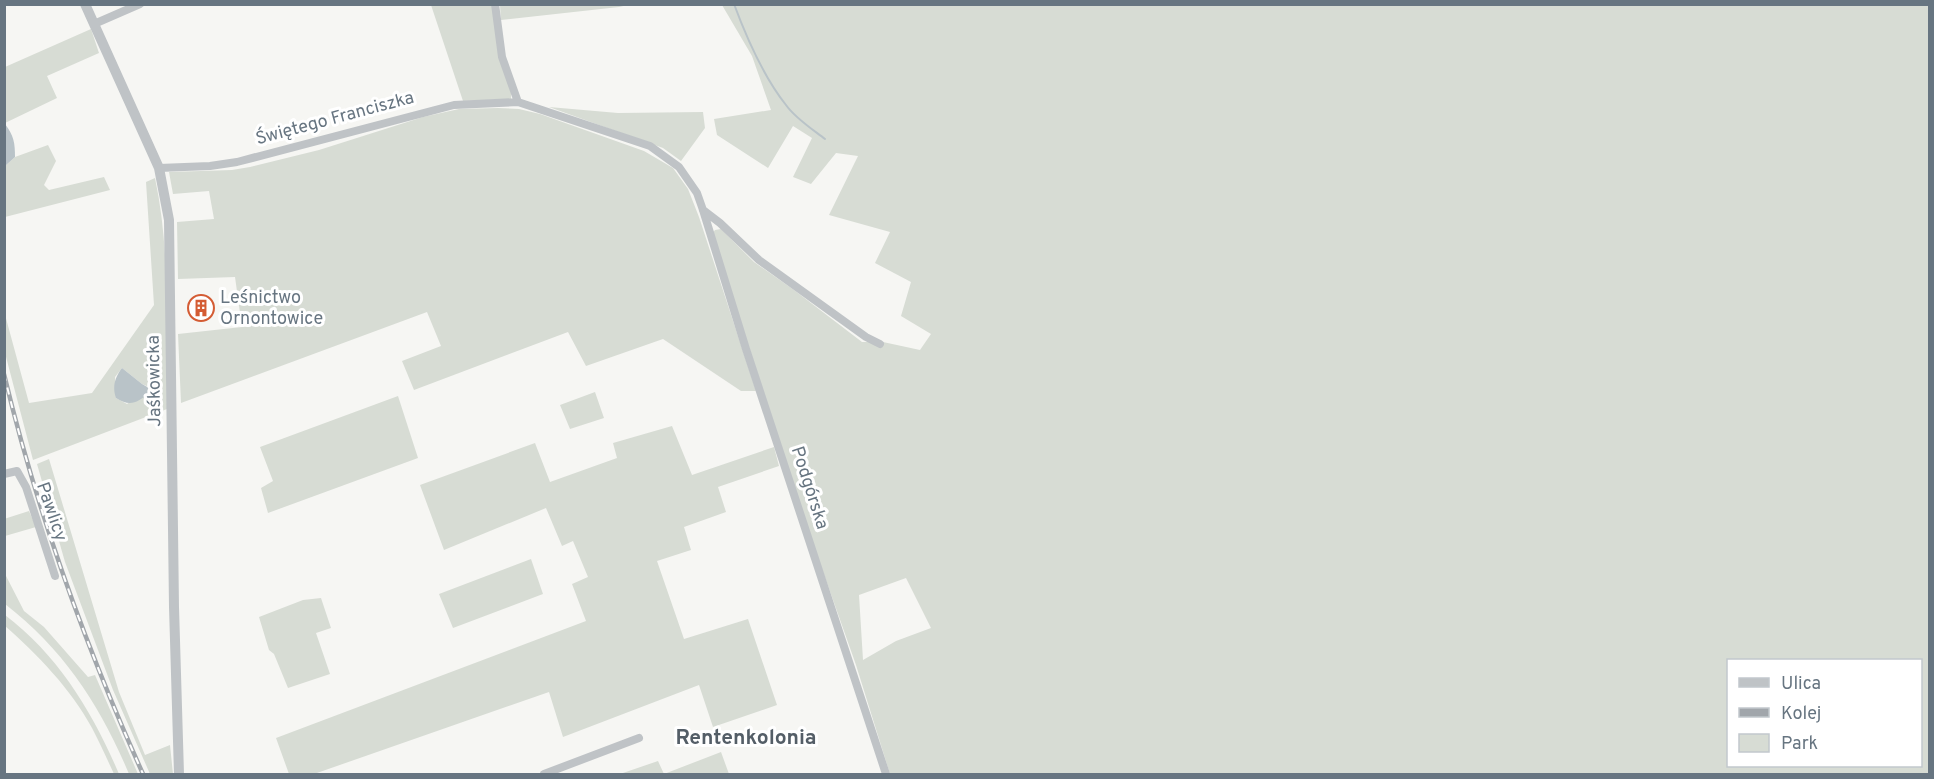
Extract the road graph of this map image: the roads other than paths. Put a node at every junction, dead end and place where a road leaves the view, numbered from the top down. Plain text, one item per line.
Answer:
1 (85, 4) edge
2 (140, 4) edge
3 (495, 4) edge
4 (94, 24) junction
5 (518, 102) junction
6 (159, 168) junction
7 (703, 210) junction
8 (880, 344) dead end
9 (4, 474) edge
10 (55, 576) dead end
11 (639, 738) dead end
12 (179, 774) edge
13 (544, 774) edge
14 (886, 774) edge

1 - 4 street, Jaśkowicka
2 - 4 street
3 - 5 street
4 - 6 street, Jaśkowicka
5 - 6 street, Świętego Franciszka
5 - 7 street, Podgórska
6 - 12 street, Jaśkowicka
7 - 8 street, Podgórska
7 - 14 street, Podgórska
9 - 10 street, Pawlicy
11 - 13 street

